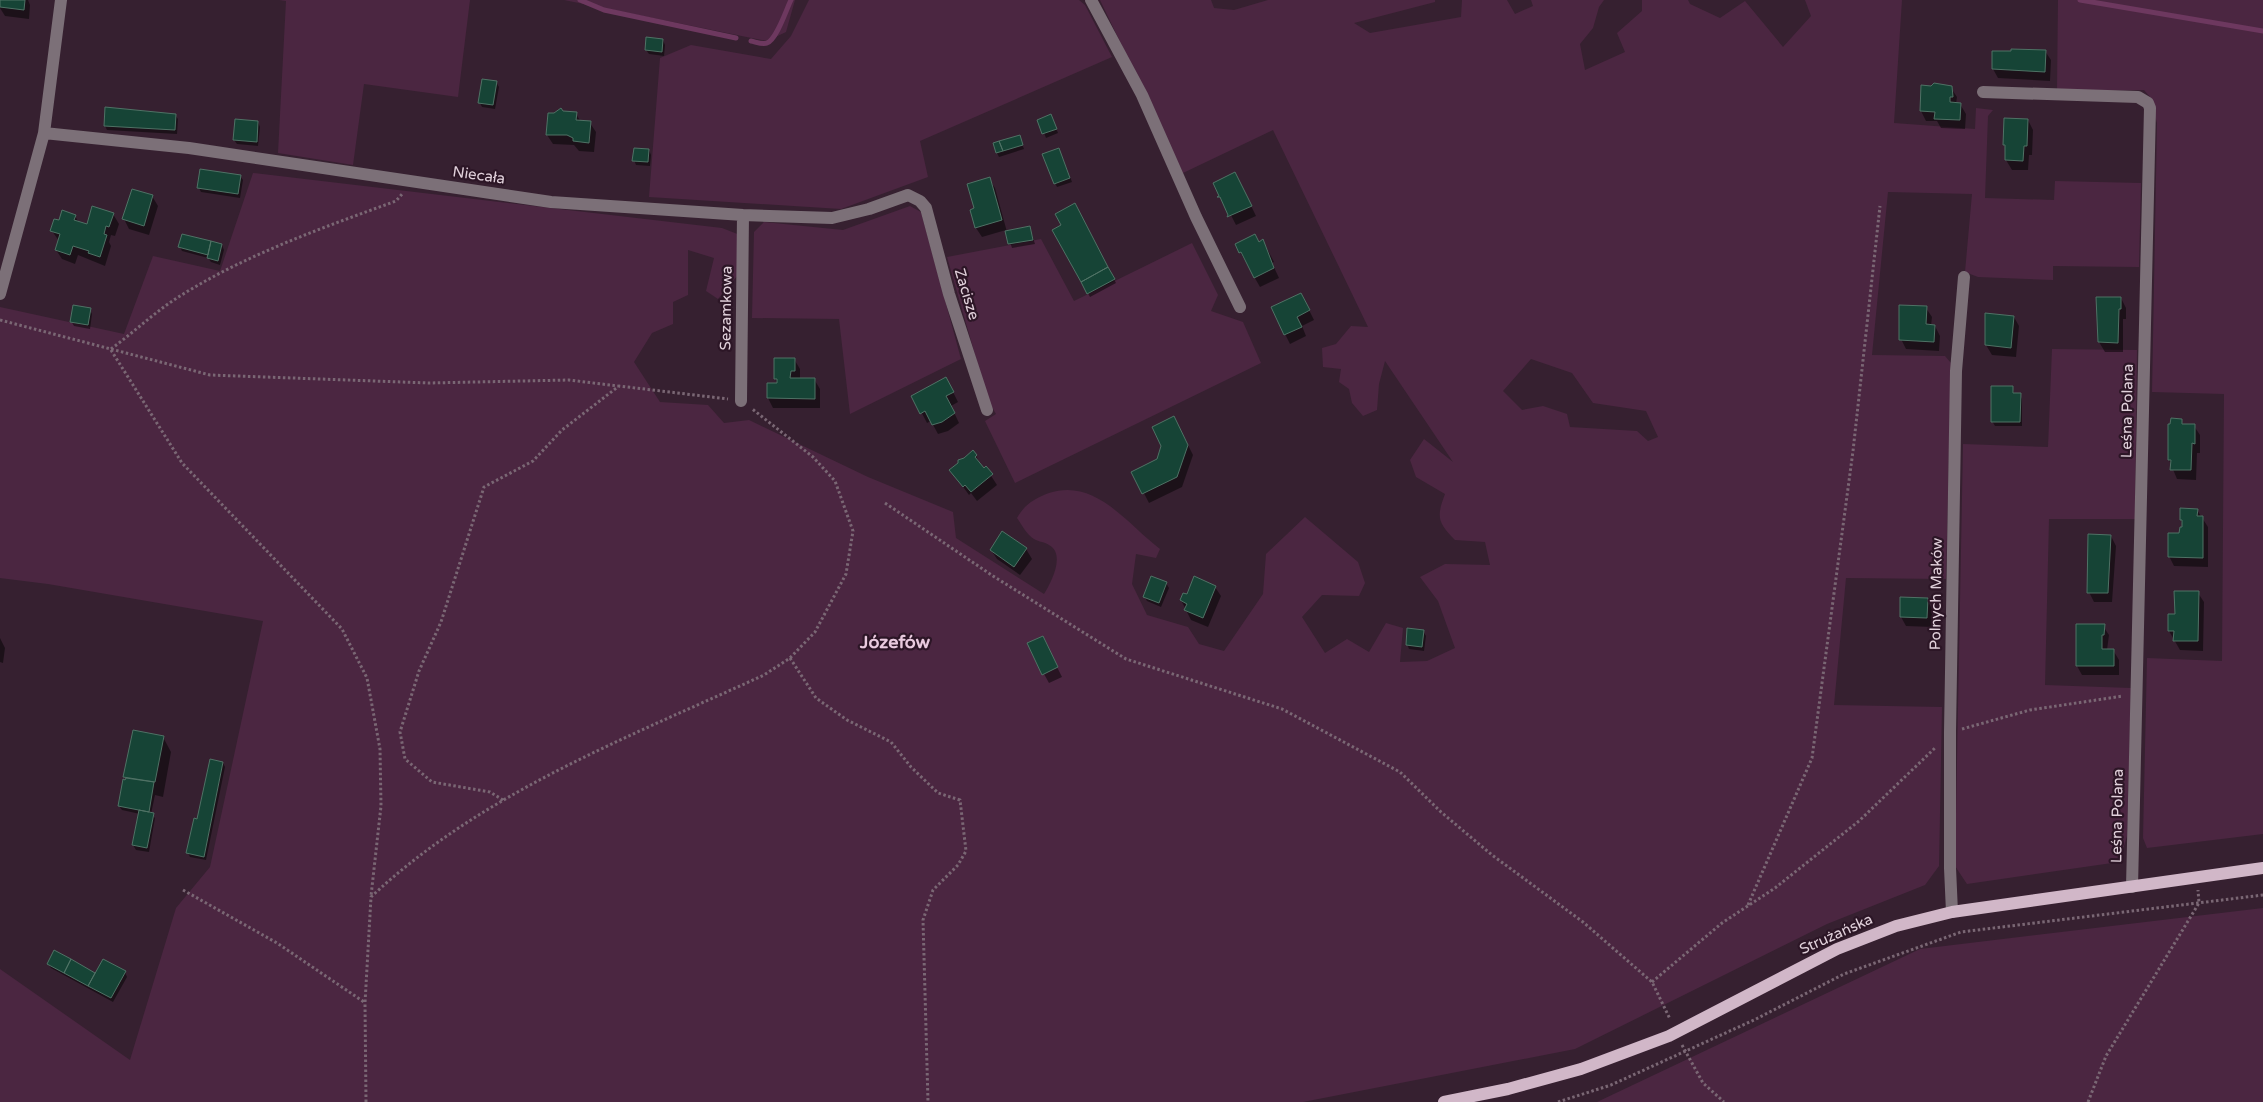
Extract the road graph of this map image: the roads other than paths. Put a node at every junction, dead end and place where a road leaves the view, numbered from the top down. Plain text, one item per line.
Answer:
1 (61, 0) edge
2 (1091, 0) edge
3 (1983, 92) dead end
4 (44, 133) junction
5 (908, 195) joint
6 (743, 215) junction
7 (1964, 277) dead end
8 (0, 294) edge
9 (1240, 307) dead end
10 (741, 401) road end
11 (987, 410) dead end
12 (2263, 868) edge
13 (2132, 887) junction
14 (1952, 912) junction
15 (1444, 1102) edge

1 - 4 street
2 - 9 street
3 - 13 street, Leśna Polana
4 - 6 street, Niecała
4 - 8 street
5 - 6 street, Niecała
5 - 11 street, Zacisze
6 - 10 street, Sezamkowa
7 - 14 street, Polnych Maków
12 - 13 main road, Strużańska
13 - 14 main road, Strużańska
14 - 15 main road, Strużańska

